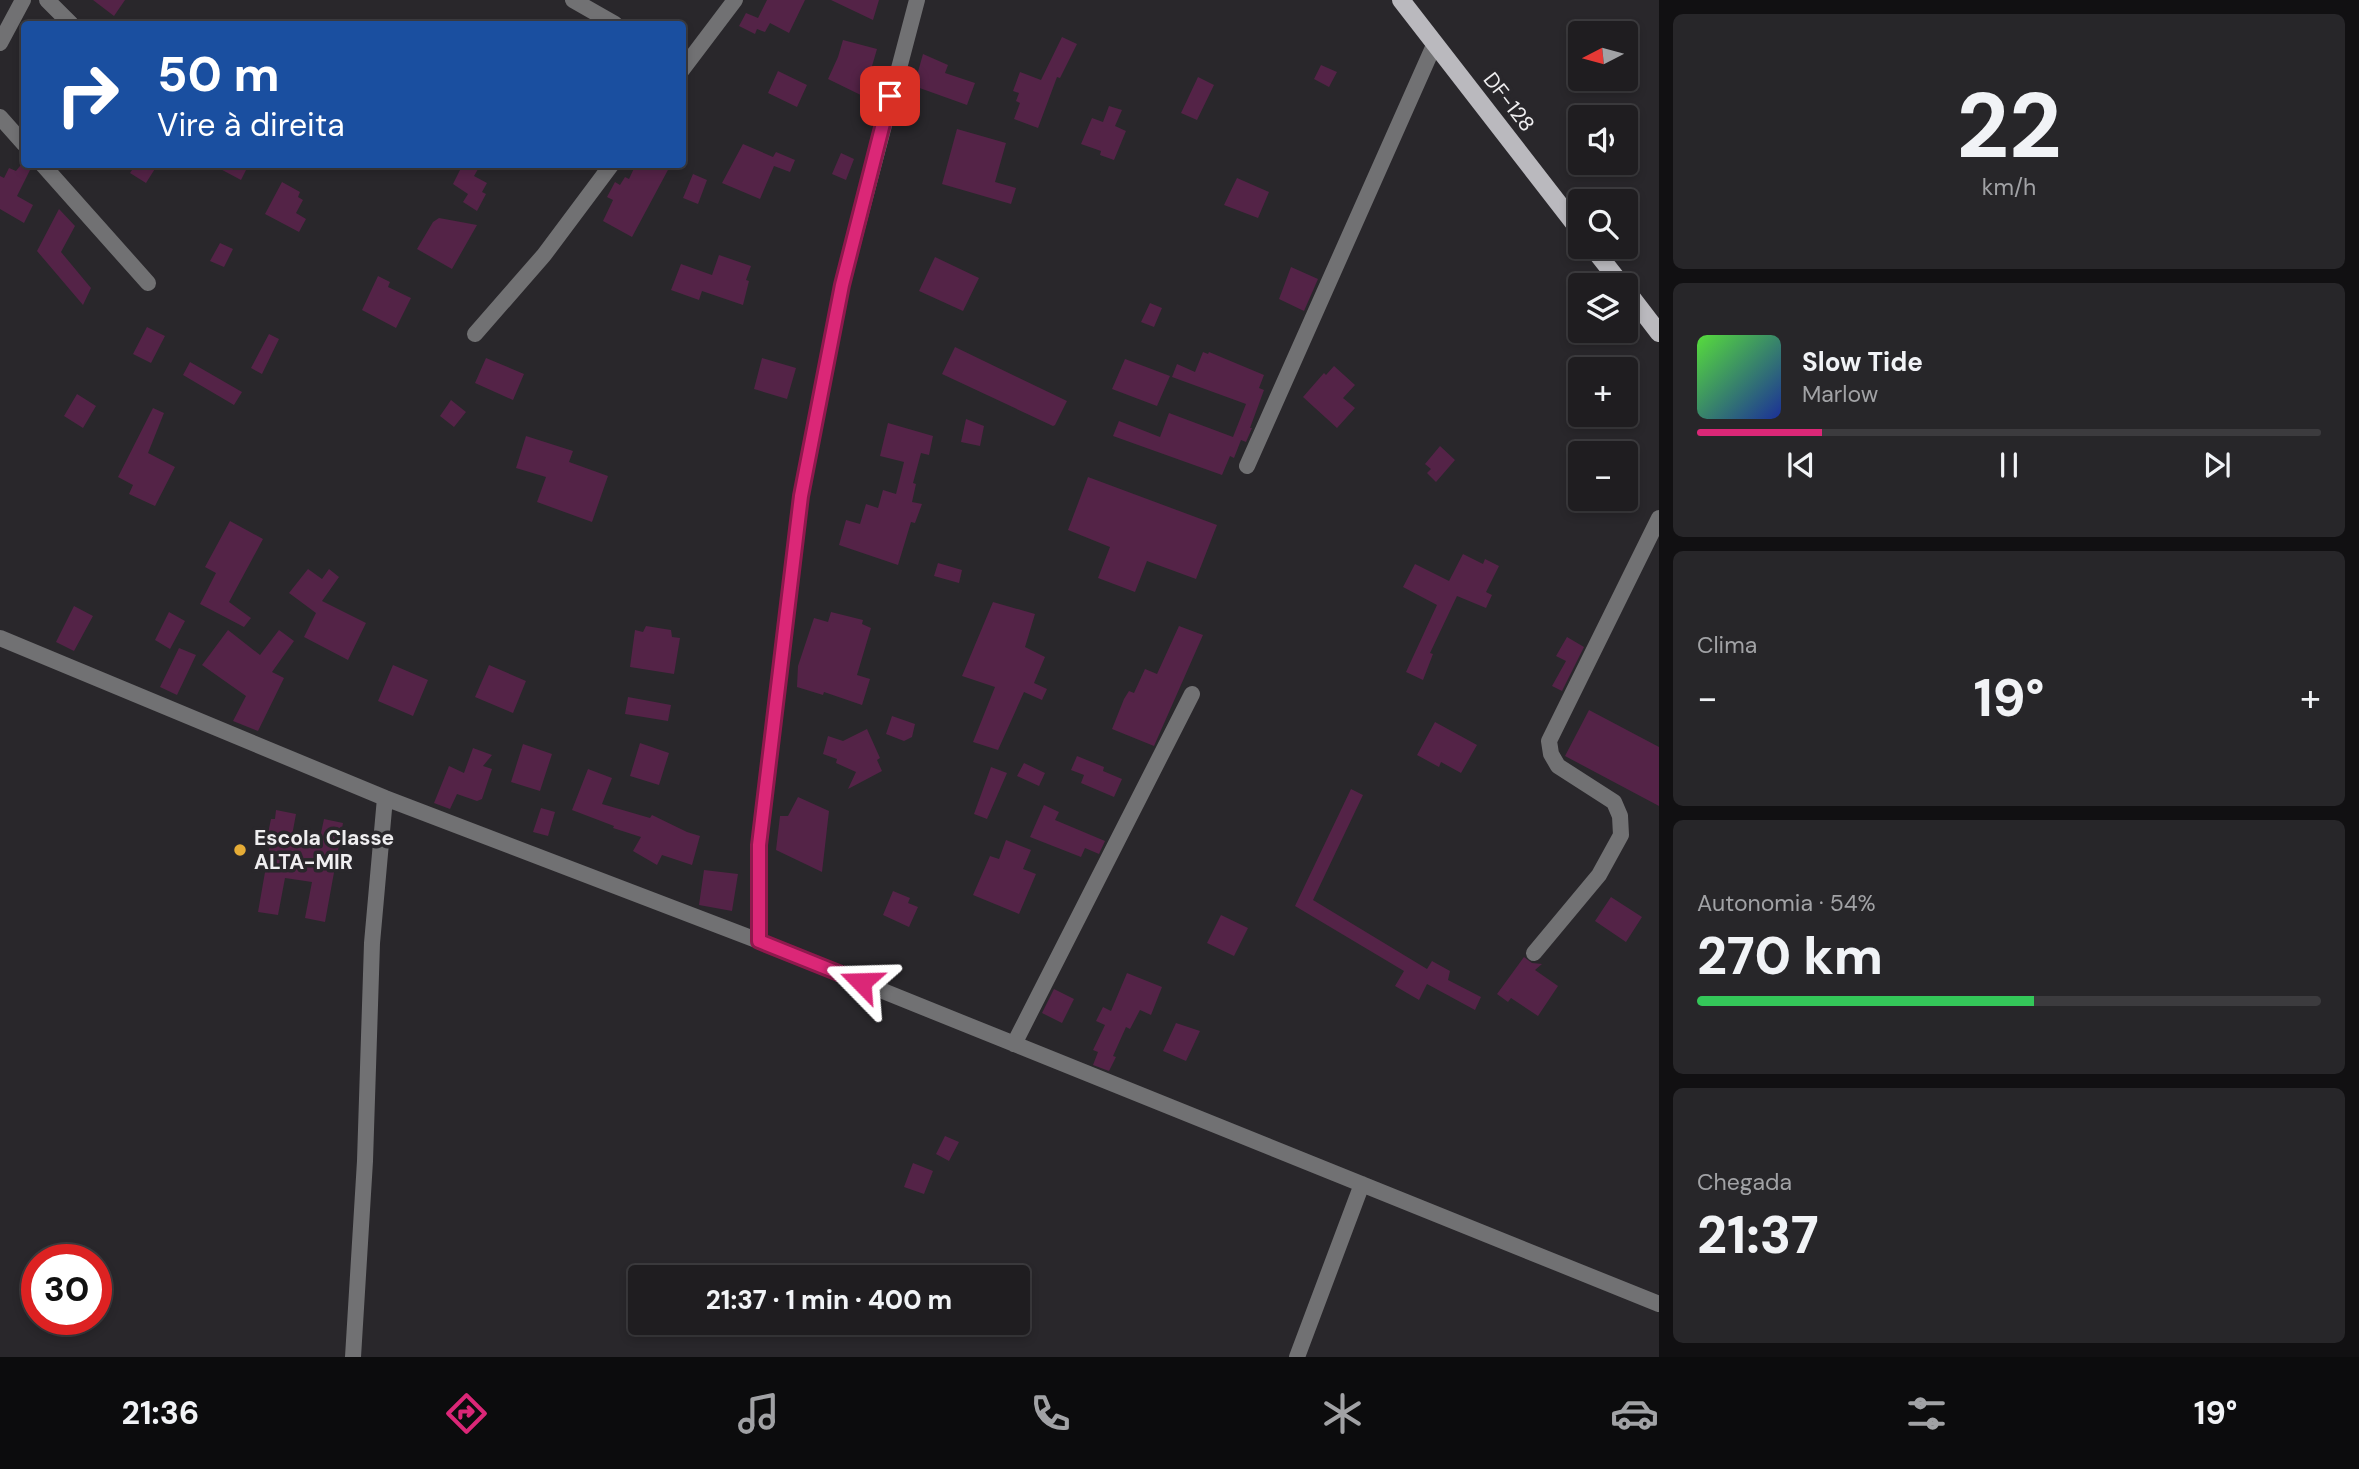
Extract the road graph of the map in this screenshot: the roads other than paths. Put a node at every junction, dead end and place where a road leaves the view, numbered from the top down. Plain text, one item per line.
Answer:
1 (23, 0) edge
2 (47, 0) edge
3 (573, 0) edge
4 (735, 0) edge
5 (917, 0) edge
6 (1401, 0) edge
7 (68, 21) edge
8 (610, 21) edge
9 (0, 43) edge
10 (1434, 43) junction
11 (686, 63) edge
12 (0, 117) edge
13 (21, 141) edge
14 (47, 168) edge
15 (609, 168) edge
16 (1568, 216) edge
17 (1601, 259) edge
18 (1613, 273) edge
19 (148, 283) dead end
20 (1638, 306) edge
21 (1659, 333) edge
22 (475, 334) dead end
23 (1247, 466) dead end
24 (1659, 518) edge
25 (0, 638) edge
26 (1192, 694) dead end
27 (385, 798) junction
28 (759, 941) junction
29 (1534, 953) dead end
30 (1014, 1044) junction
31 (1362, 1184) junction
32 (1659, 1304) edge
33 (353, 1357) edge
34 (1297, 1357) edge

1 - 9 street
2 - 7 street
3 - 8 street
4 - 11 street
5 - 28 street
6 - 10 main road, DF-128 / DF-128
10 - 16 main road, DF-128 / DF-128
10 - 23 street
12 - 13 street
14 - 19 street
15 - 22 street
17 - 18 main road
20 - 21 main road
24 - 29 street
25 - 27 street
26 - 30 street
27 - 28 street
27 - 33 street
28 - 30 street
30 - 31 street
31 - 32 street
31 - 34 street

